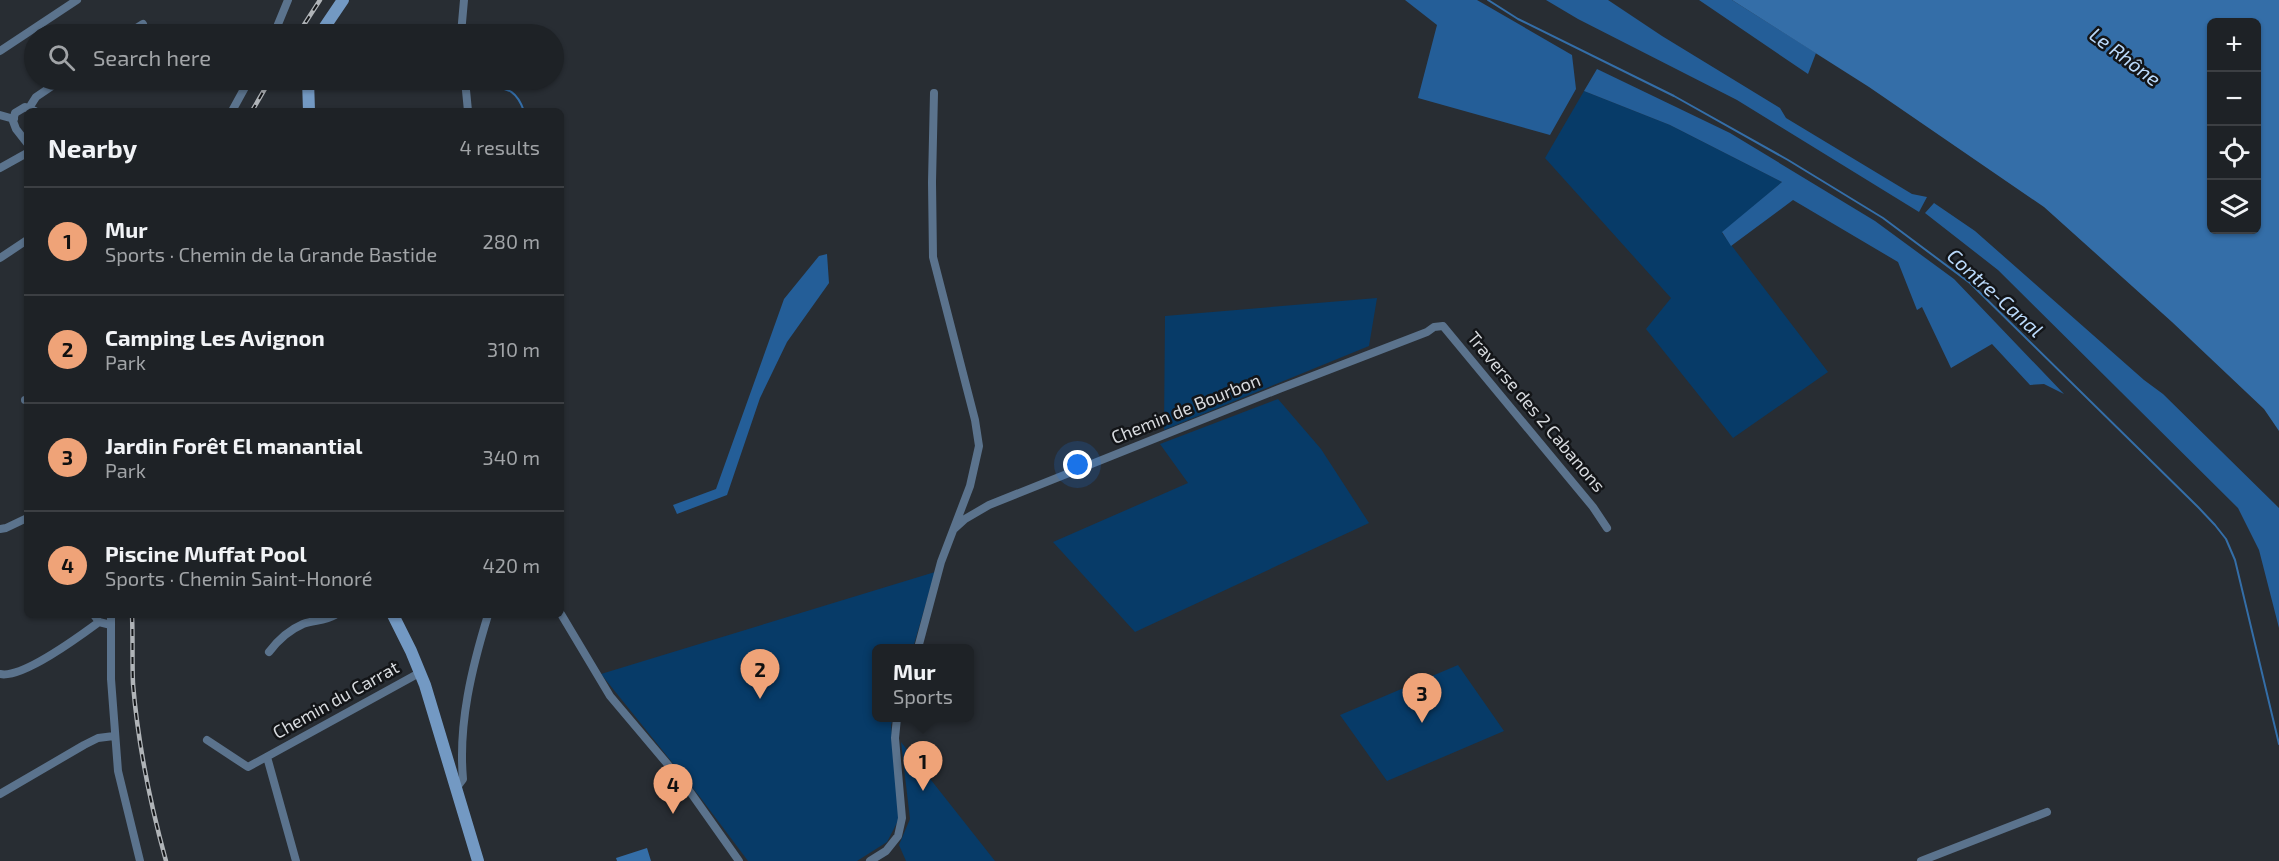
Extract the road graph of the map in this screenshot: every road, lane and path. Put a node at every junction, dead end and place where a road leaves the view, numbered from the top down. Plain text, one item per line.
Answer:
1 (76, 0) edge
2 (288, 0) edge
3 (344, 0) edge
4 (464, 0) edge
5 (40, 24) edge
6 (278, 24) edge
7 (327, 24) edge
8 (462, 24) edge
9 (24, 35) edge
10 (0, 51) edge
11 (46, 90) edge
12 (244, 90) edge
13 (308, 90) edge
14 (466, 90) edge
15 (934, 93) dead end
16 (33, 108) edge
17 (234, 108) edge
18 (309, 108) edge
19 (468, 108) edge
20 (24, 110) edge
21 (0, 115) edge
22 (14, 119) junction
23 (24, 139) edge
24 (24, 155) edge
25 (0, 168) edge
26 (24, 242) edge
27 (0, 258) edge
28 (1434, 327) joint
29 (24, 519) edge
30 (1607, 528) dead end
31 (0, 529) edge
32 (954, 529) junction
33 (97, 618) edge
34 (111, 618) edge
35 (331, 618) edge
36 (394, 618) edge
37 (487, 618) edge
38 (563, 618) edge
39 (111, 625) junction
40 (919, 644) edge
41 (269, 652) dead end
42 (421, 672) junction
43 (0, 674) edge
44 (897, 722) edge
45 (114, 736) junction
46 (207, 740) dead end
47 (267, 757) junction
48 (457, 787) junction
49 (0, 794) edge
50 (2047, 812) dead end
51 (140, 861) edge
52 (296, 861) edge
53 (478, 861) edge
54 (739, 861) edge
55 (870, 861) edge
56 (1921, 861) edge

1 - 5 street
2 - 6 street
3 - 7 main road
4 - 8 street
9 - 10 street
11 - 16 street
12 - 17 street
13 - 18 main road
14 - 19 street
15 - 32 street
20 - 22 street
21 - 22 street
22 - 23 street
24 - 25 street
26 - 27 street
28 - 30 street, Traverse des 2 Cabanons
28 - 32 street, Chemin de Bourbon
29 - 31 street
32 - 40 street
33 - 39 street
33 - 43 street
34 - 39 street
35 - 41 street
36 - 42 main road
37 - 48 street
38 - 54 street
39 - 45 street
42 - 47 street, Chemin du Carrat
42 - 48 main road
44 - 55 street
45 - 49 street
45 - 51 street
46 - 47 street, Chemin du Carrat
47 - 52 street, Chemin du Carrat
48 - 53 main road
50 - 56 street

